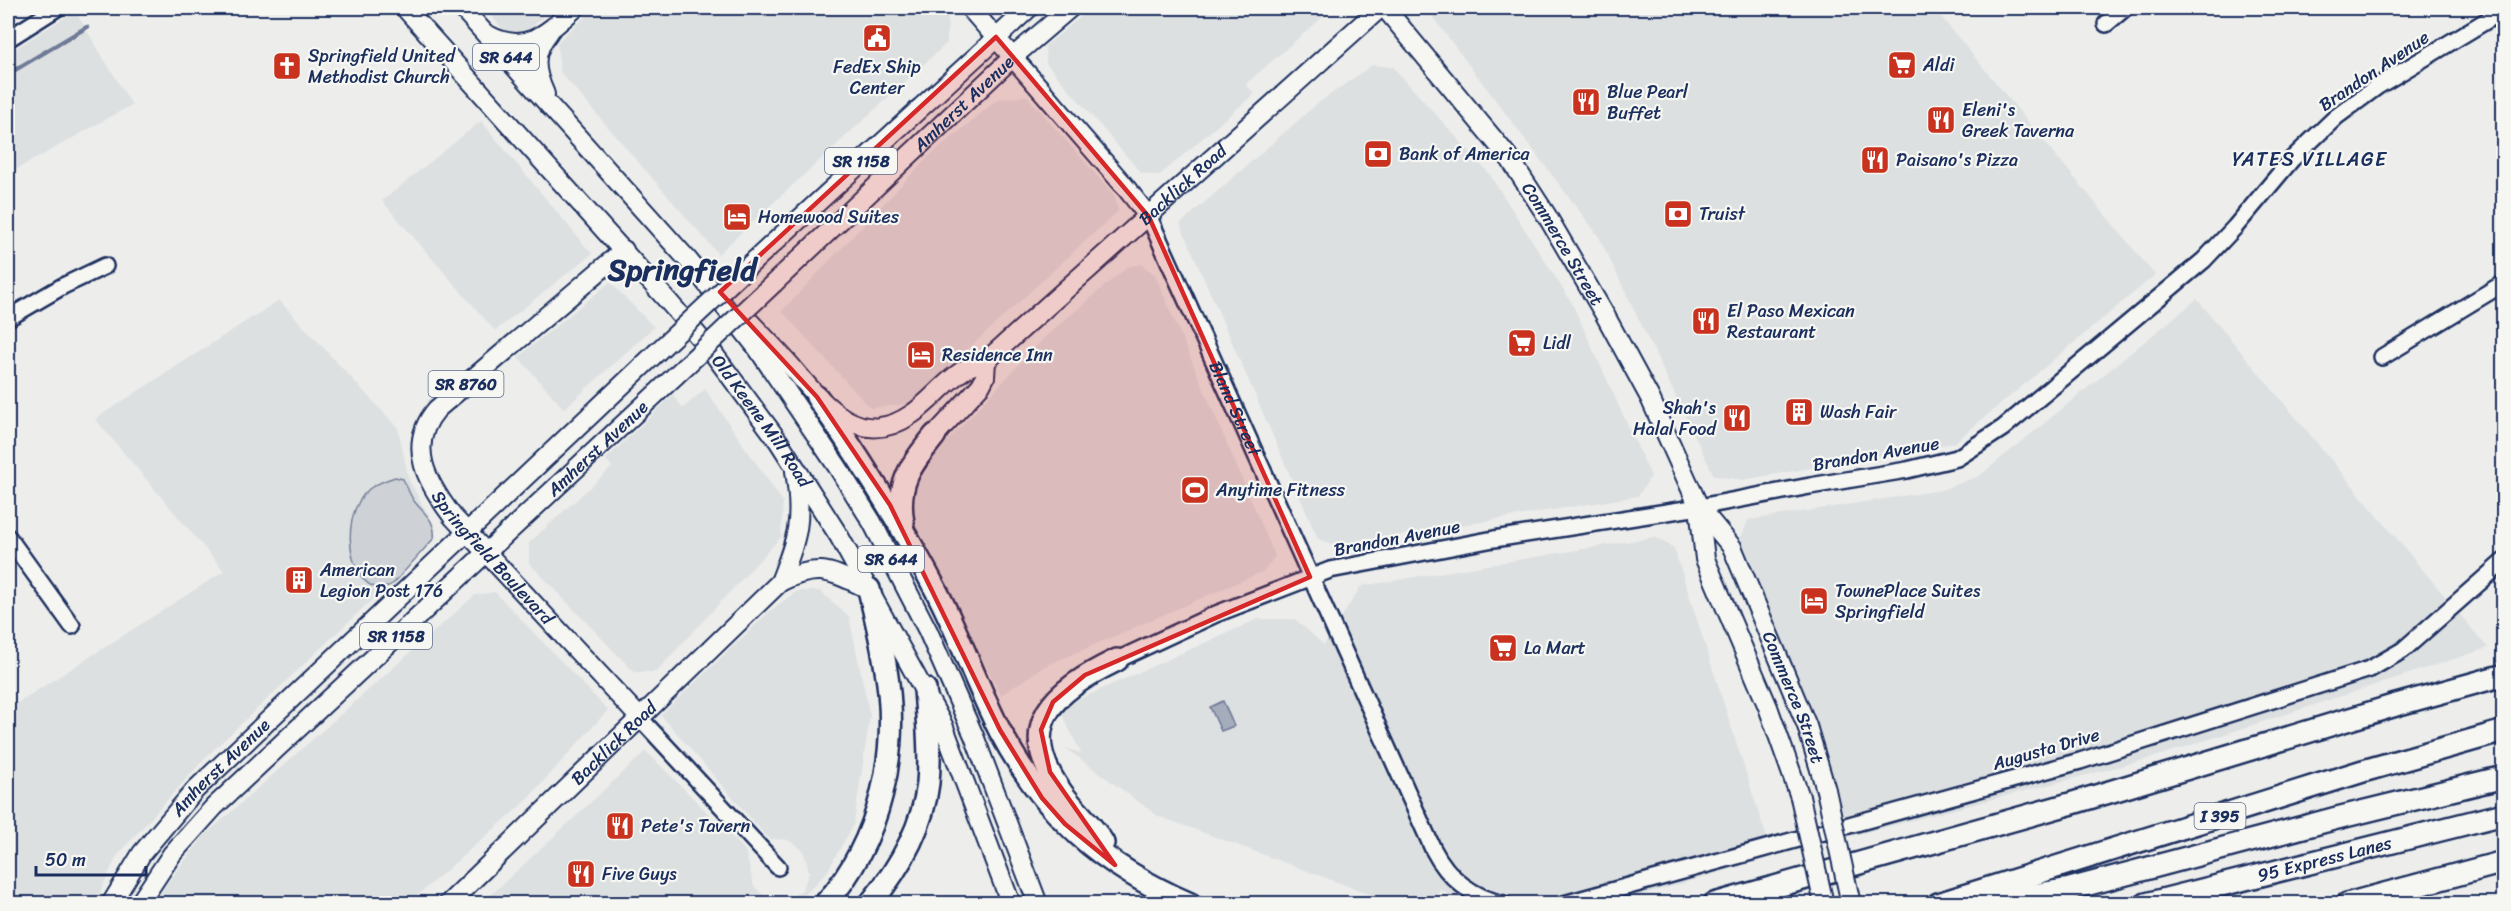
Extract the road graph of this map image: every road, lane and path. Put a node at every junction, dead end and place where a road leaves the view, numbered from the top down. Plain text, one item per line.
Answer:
1 (57, 8) edge
2 (405, 8) edge
3 (462, 8) edge
4 (575, 8) edge
5 (970, 8) edge
6 (1029, 8) edge
7 (1070, 8) edge
8 (1380, 8) edge
9 (1385, 8) edge
10 (2125, 8) edge
11 (2502, 13) edge
12 (2106, 24) dead end
13 (552, 29) junction
14 (484, 33) junction
15 (996, 37) junction
16 (8, 39) edge
17 (1013, 57) junction
18 (550, 107) junction
19 (1149, 217) junction
20 (624, 250) junction
21 (688, 260) junction
22 (105, 266) dead end
23 (2504, 283) edge
24 (8, 318) edge
25 (2382, 357) dead end
26 (986, 361) junction
27 (818, 397) junction
28 (935, 435) joint
29 (795, 465) junction
30 (1699, 507) junction
31 (466, 532) junction
32 (905, 532) junction
33 (8, 537) edge
34 (484, 553) junction
35 (2504, 561) edge
36 (1310, 577) junction
37 (780, 582) junction
38 (869, 589) junction
39 (72, 626) dead end
40 (1117, 660) joint
41 (2504, 675) edge
42 (925, 689) junction
43 (639, 717) junction
44 (2504, 731) edge
45 (2504, 777) edge
46 (2504, 814) edge
47 (2356, 850) junction
48 (2504, 862) edge
49 (1115, 865) junction
50 (778, 867) dead end
51 (111, 903) edge
52 (140, 903) edge
53 (448, 903) edge
54 (825, 903) edge
55 (870, 903) edge
56 (1011, 903) edge
57 (1038, 903) edge
58 (1191, 903) edge
59 (1504, 903) edge
60 (1564, 903) edge
61 (1714, 903) edge
62 (1824, 903) edge
63 (1851, 903) edge
64 (1938, 903) edge
65 (1978, 903) edge
66 (2145, 903) edge
67 (2192, 903) edge
68 (2347, 903) edge

1 - 16 street
2 - 20 main road, Old Keene Mill Road / SR 644
3 - 14 main road, Old Keene Mill Road / SR 644
4 - 13 main road
5 - 15 main road, Bland Street
6 - 15 main road, Amherst Avenue / SR 1158
7 - 17 main road, Amherst Avenue / SR 1158
8 - 19 main road, Backlick Road
9 - 30 main road, Commerce Street
10 - 12 street
11 - 30 street, Brandon Avenue
13 - 14 main road
13 - 18 main road
14 - 18 main road, Old Keene Mill Road / SR 644
15 - 17 main road, Bland Street
15 - 31 main road, Amherst Avenue / SR 1158, bridge
17 - 19 main road, Bland Street
17 - 34 main road, Amherst Avenue / SR 1158, bridge
18 - 21 main road, Old Keene Mill Road / SR 644
19 - 26 main road, Backlick Road
19 - 36 street, Bland Street
20 - 29 main road, Old Keene Mill Road / SR 644
20 - 31 main road, Springfield Boulevard / SR 8760
21 - 27 main road, Backlick Road
21 - 57 main road, Old Keene Mill Road / SR 644
22 - 24 street
23 - 25 street
26 - 27 main road, Backlick Road
26 - 28 main road
27 - 32 highway
28 - 32 highway
29 - 37 main road
29 - 38 main road, Old Keene Mill Road / SR 644
30 - 36 street, Brandon Avenue
30 - 62 main road, Commerce Street, bridge
30 - 63 main road, Commerce Street, bridge
31 - 34 main road, Springfield Boulevard / SR 8760
31 - 51 main road, Amherst Avenue / SR 1158
32 - 49 highway
33 - 39 street
34 - 43 main road, Springfield Boulevard / SR 8760
34 - 52 main road, Amherst Avenue / SR 1158
35 - 60 street, Augusta Drive
36 - 40 street, Brandon Avenue
36 - 59 street, Bland Street
37 - 38 main road
37 - 43 main road, Backlick Road
38 - 42 main road, Old Keene Mill Road / SR 644
38 - 54 highway
40 - 49 highway
41 - 61 highway
42 - 55 highway
42 - 56 main road, Old Keene Mill Road / SR 644
43 - 50 street, Springfield Boulevard
43 - 53 main road, Backlick Road
44 - 64 highway, I 395
45 - 65 highway
46 - 47 highway, 95 Express Lanes
47 - 66 highway, 95 Express Lanes
47 - 67 highway
48 - 68 highway
49 - 58 highway

